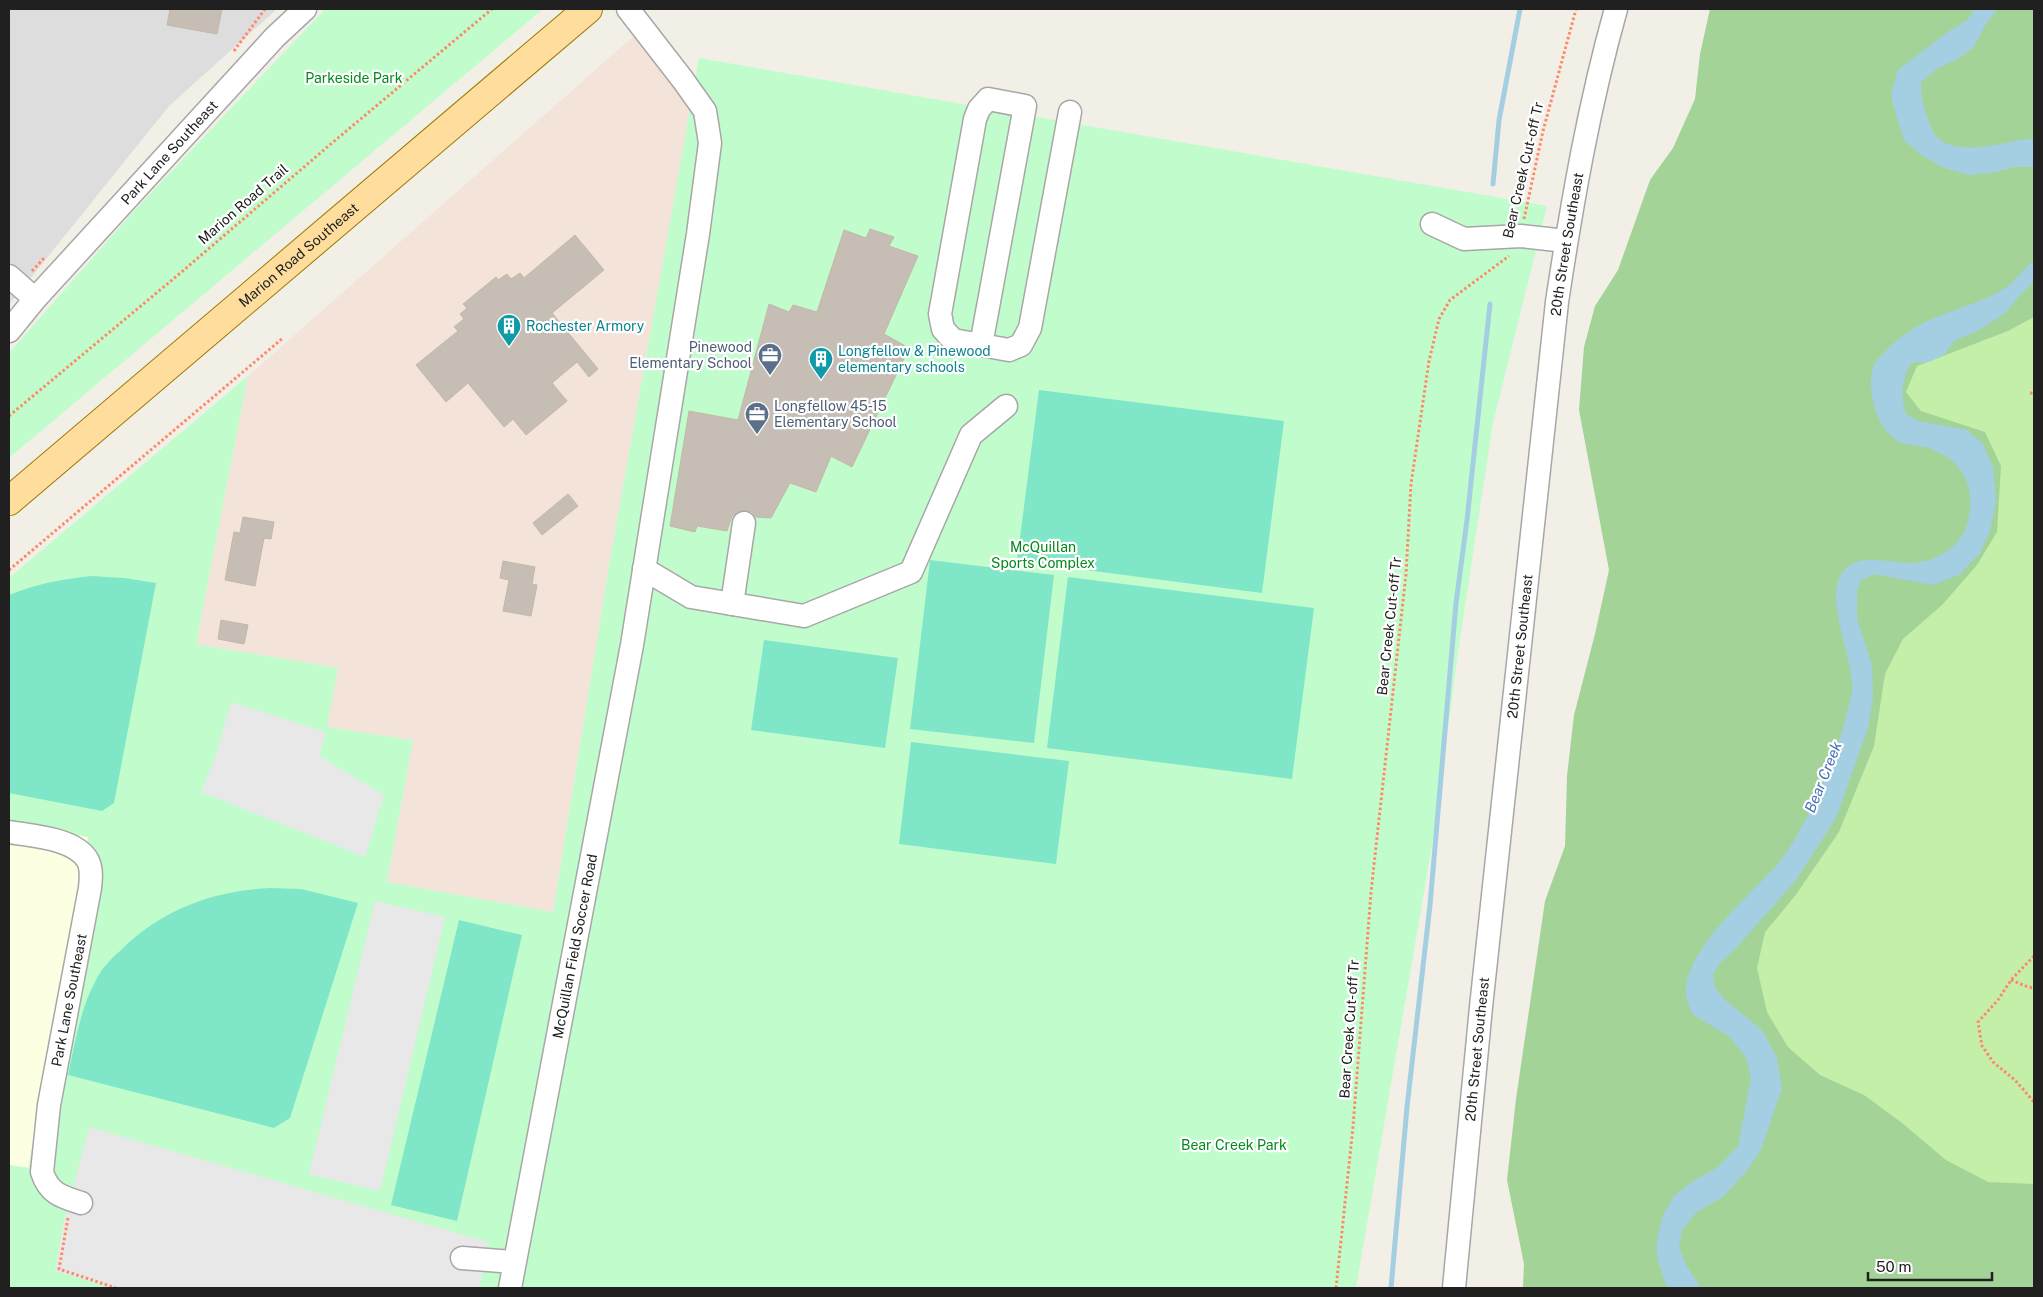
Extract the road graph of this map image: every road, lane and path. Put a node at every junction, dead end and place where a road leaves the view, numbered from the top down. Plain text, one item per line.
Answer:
1 (305, 9) edge
2 (492, 9) edge
3 (588, 9) edge
4 (628, 9) edge
5 (1576, 9) edge
6 (1616, 9) edge
7 (1070, 112) dead end
8 (1432, 224) dead end
9 (1521, 236) junction
10 (1566, 241) junction
11 (9, 276) edge
12 (36, 299) junction
13 (9, 331) edge
14 (283, 338) dead end
15 (981, 345) junction
16 (2030, 393) dead end
17 (2034, 393) edge
18 (1006, 406) dead end
19 (9, 416) edge
20 (9, 501) edge
21 (744, 523) dead end
22 (644, 569) junction
23 (9, 570) edge
24 (732, 604) junction
25 (9, 832) edge
26 (2034, 956) edge
27 (2010, 980) junction
28 (2034, 988) edge
29 (2034, 1102) edge
30 (75, 1207) joint
31 (462, 1258) dead end
32 (514, 1262) junction
33 (116, 1288) edge
34 (510, 1288) edge
35 (1336, 1288) edge
36 (1454, 1288) edge

1 - 12 street, Park Lane Southeast
2 - 19 path, Marion Road Trail
3 - 20 main road, Marion Road Southeast
4 - 22 street, McQuillan Field Soccer Road
5 - 9 path, Bear Creek Cut-off Tr
6 - 10 street, 20th Street Southeast
7 - 15 street
8 - 9 street
9 - 10 street
9 - 35 path, Bear Creek Cut-off Tr
10 - 36 street, 20th Street Southeast
11 - 12 street
12 - 13 street, Park Lane Southeast
14 - 23 path
15 - 15 street
16 - 17 path
18 - 24 street
21 - 24 street
22 - 24 street
22 - 32 street, McQuillan Field Soccer Road
25 - 30 street, Park Lane Southeast
26 - 27 path
27 - 28 path
27 - 29 path
30 - 33 path
31 - 32 street
32 - 34 street, McQuillan Field Soccer Road

